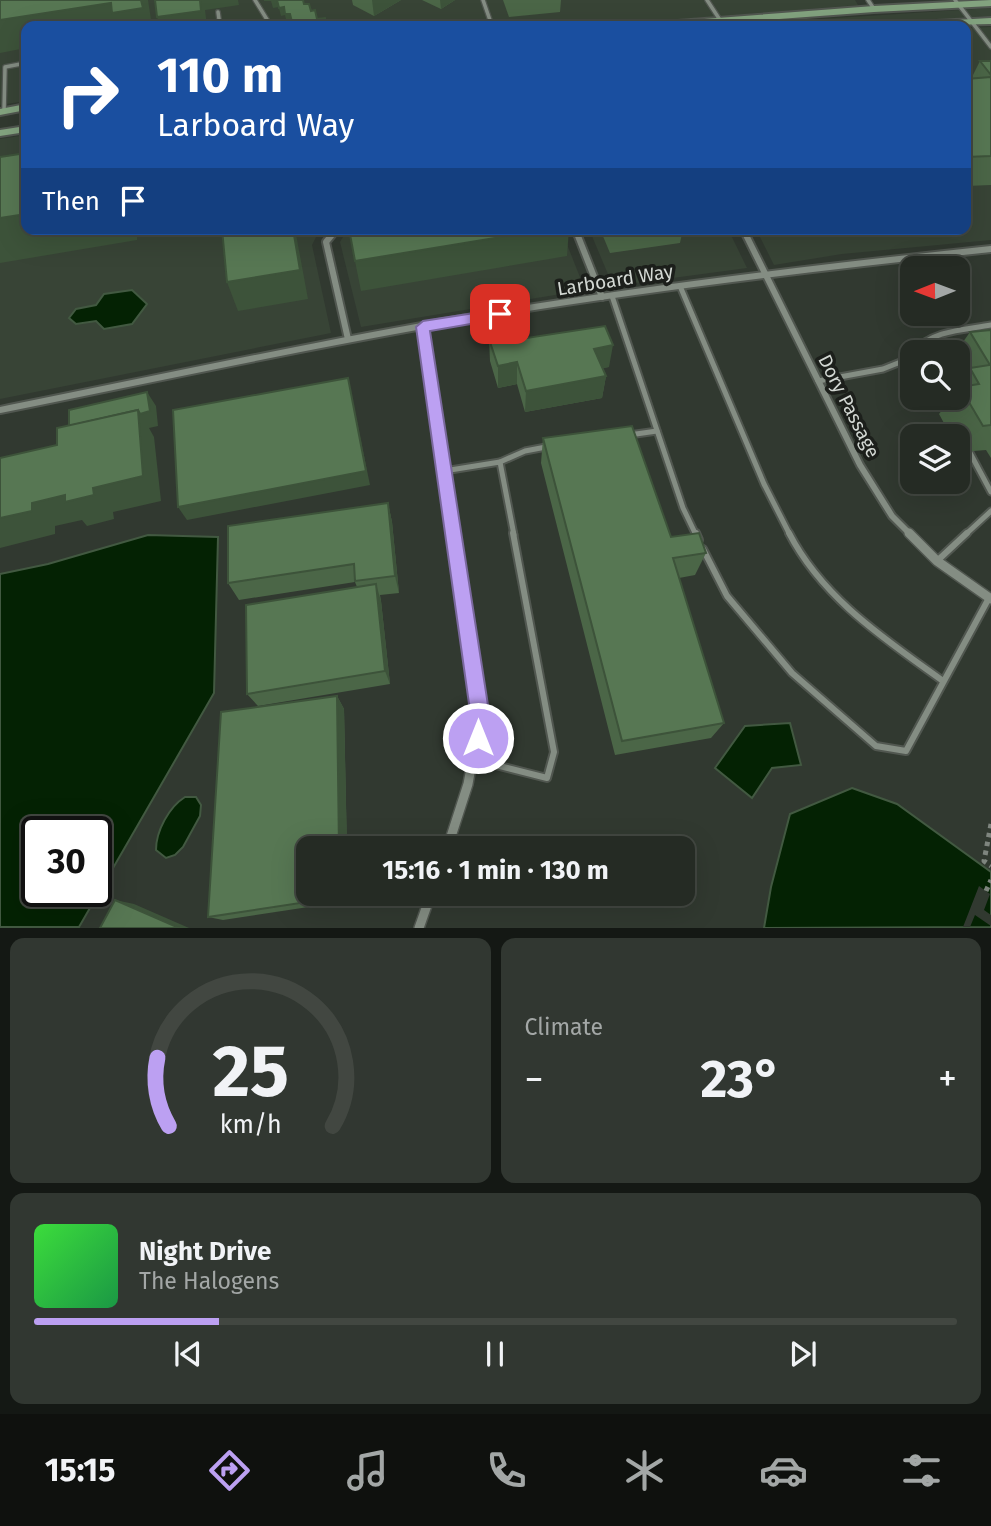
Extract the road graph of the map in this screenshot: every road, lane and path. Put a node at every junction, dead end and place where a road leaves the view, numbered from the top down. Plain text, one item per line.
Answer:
1 (255, 0) edge
2 (483, 0) edge
3 (707, 0) edge
4 (957, 2) edge
5 (991, 3) edge
6 (871, 4) edge
7 (218, 12) dead end
8 (720, 20) junction
9 (219, 21) edge
10 (268, 21) edge
11 (490, 21) edge
12 (708, 21) edge
13 (972, 22) junction
14 (991, 22) edge
15 (991, 47) edge
16 (21, 64) edge
17 (21, 108) edge
18 (2, 111) edge
19 (21, 130) edge
20 (0, 133) edge
21 (330, 235) edge
22 (577, 235) edge
23 (746, 235) edge
24 (991, 249) edge
25 (765, 275) junction
26 (680, 286) junction
27 (612, 296) junction
28 (602, 297) junction
29 (991, 325) edge
30 (423, 327) junction
31 (348, 339) junction
32 (925, 340) edge
33 (900, 362) edge
34 (818, 381) junction
35 (0, 410) edge
36 (657, 431) junction
37 (618, 437) edge
38 (551, 447) edge
39 (970, 454) edge
40 (500, 461) junction
41 (444, 471) junction
42 (991, 492) edge
43 (991, 511) edge
44 (937, 561) junction
45 (990, 598) edge
46 (943, 681) junction
47 (476, 760) junction
48 (991, 824) edge
49 (452, 836) edge
50 (991, 866) edge
51 (991, 880) edge
52 (986, 891) dead end
53 (427, 906) edge
54 (419, 928) edge

1 - 10 lane
2 - 11 lane
3 - 8 lane
4 - 5 street
4 - 6 street
4 - 13 lane
6 - 8 street
7 - 9 lane
8 - 12 street
13 - 14 street
13 - 15 lane
16 - 18 lane
17 - 18 street
19 - 20 street
21 - 31 street
22 - 28 street
23 - 25 street, Dory Passage
24 - 25 street, Larboard Way
25 - 26 street, Larboard Way
25 - 34 street, Dory Passage
26 - 27 street, Larboard Way
26 - 46 lane
27 - 28 street, Larboard Way
27 - 36 lane
28 - 30 street, Larboard Way
29 - 32 lane
30 - 31 street, Larboard Way
30 - 41 street
31 - 35 street, Larboard Way
33 - 34 lane
34 - 44 street, Dory Passage
36 - 37 lane
36 - 46 lane
38 - 40 lane
39 - 42 lane
40 - 41 lane
40 - 47 lane
41 - 47 street
43 - 44 lane
44 - 45 street, Dory Passage
45 - 46 lane
47 - 49 street
48 - 50 path
51 - 52 path
53 - 54 street

